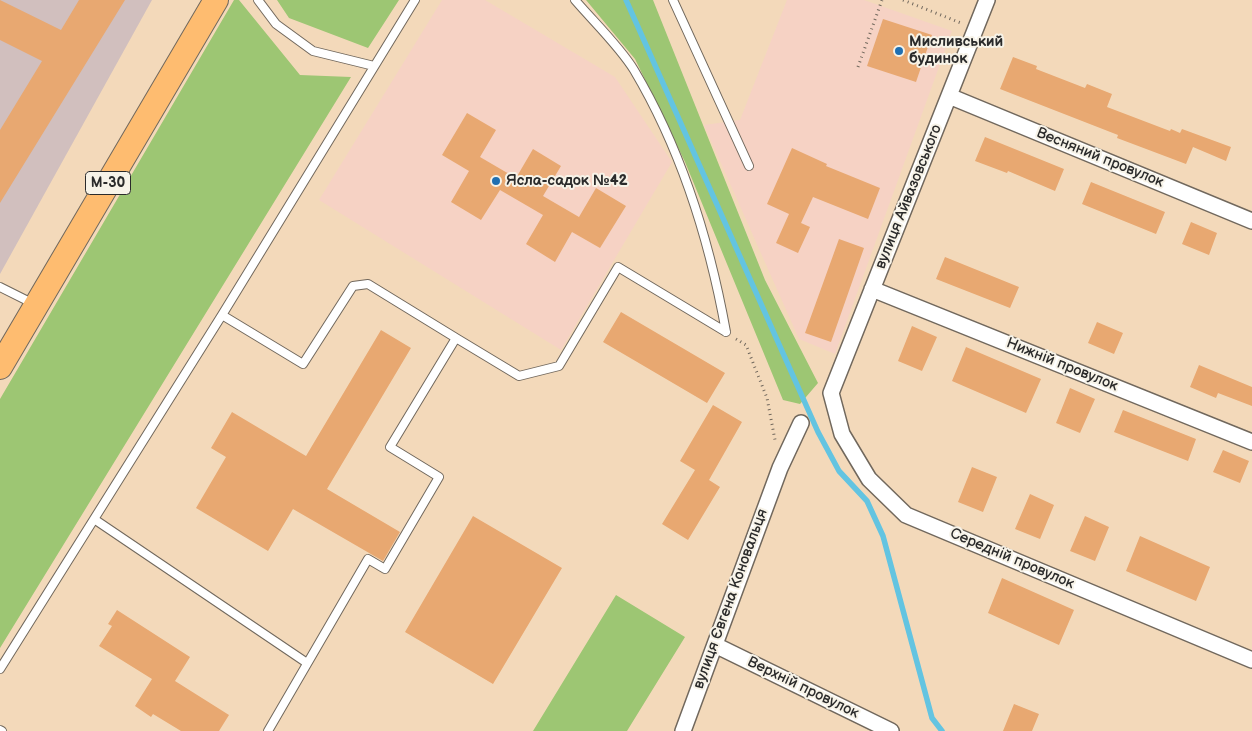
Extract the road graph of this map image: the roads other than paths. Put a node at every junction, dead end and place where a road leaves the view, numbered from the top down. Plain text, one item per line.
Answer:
1 (216, 0) edge
2 (258, 0) edge
3 (415, 0) edge
4 (575, 0) edge
5 (673, 0) edge
6 (987, 0) edge
7 (374, 66) junction
8 (949, 96) junction
9 (749, 166) dead end
10 (1252, 221) edge
11 (0, 288) edge
12 (872, 289) junction
13 (36, 305) junction
14 (222, 315) junction
15 (456, 338) junction
16 (0, 367) edge
17 (831, 393) joint
18 (801, 423) dead end
19 (1252, 442) edge
20 (94, 519) junction
21 (714, 645) junction
22 (1252, 660) edge
23 (307, 663) junction
24 (0, 669) edge
25 (268, 731) edge
26 (683, 731) edge
27 (892, 731) edge

1 - 13 highway, М-30
2 - 7 lane
3 - 7 lane
4 - 15 lane
5 - 9 lane
6 - 8 street, вулиця Айвазовського
7 - 14 lane
8 - 10 street, Весняний провулок
8 - 12 street, вулиця Айвазовського
11 - 13 lane
12 - 17 street, вулиця Айвазовського
12 - 19 street, Нижній провулок
13 - 16 highway, М-30
14 - 15 lane
14 - 20 lane
15 - 23 lane
17 - 22 street, Середній провулок
18 - 21 street, вулиця Євгена Коновальця
20 - 23 lane
20 - 24 lane
21 - 26 street, вулиця Євгена Коновальця
21 - 27 street, Верхній провулок
23 - 25 lane

